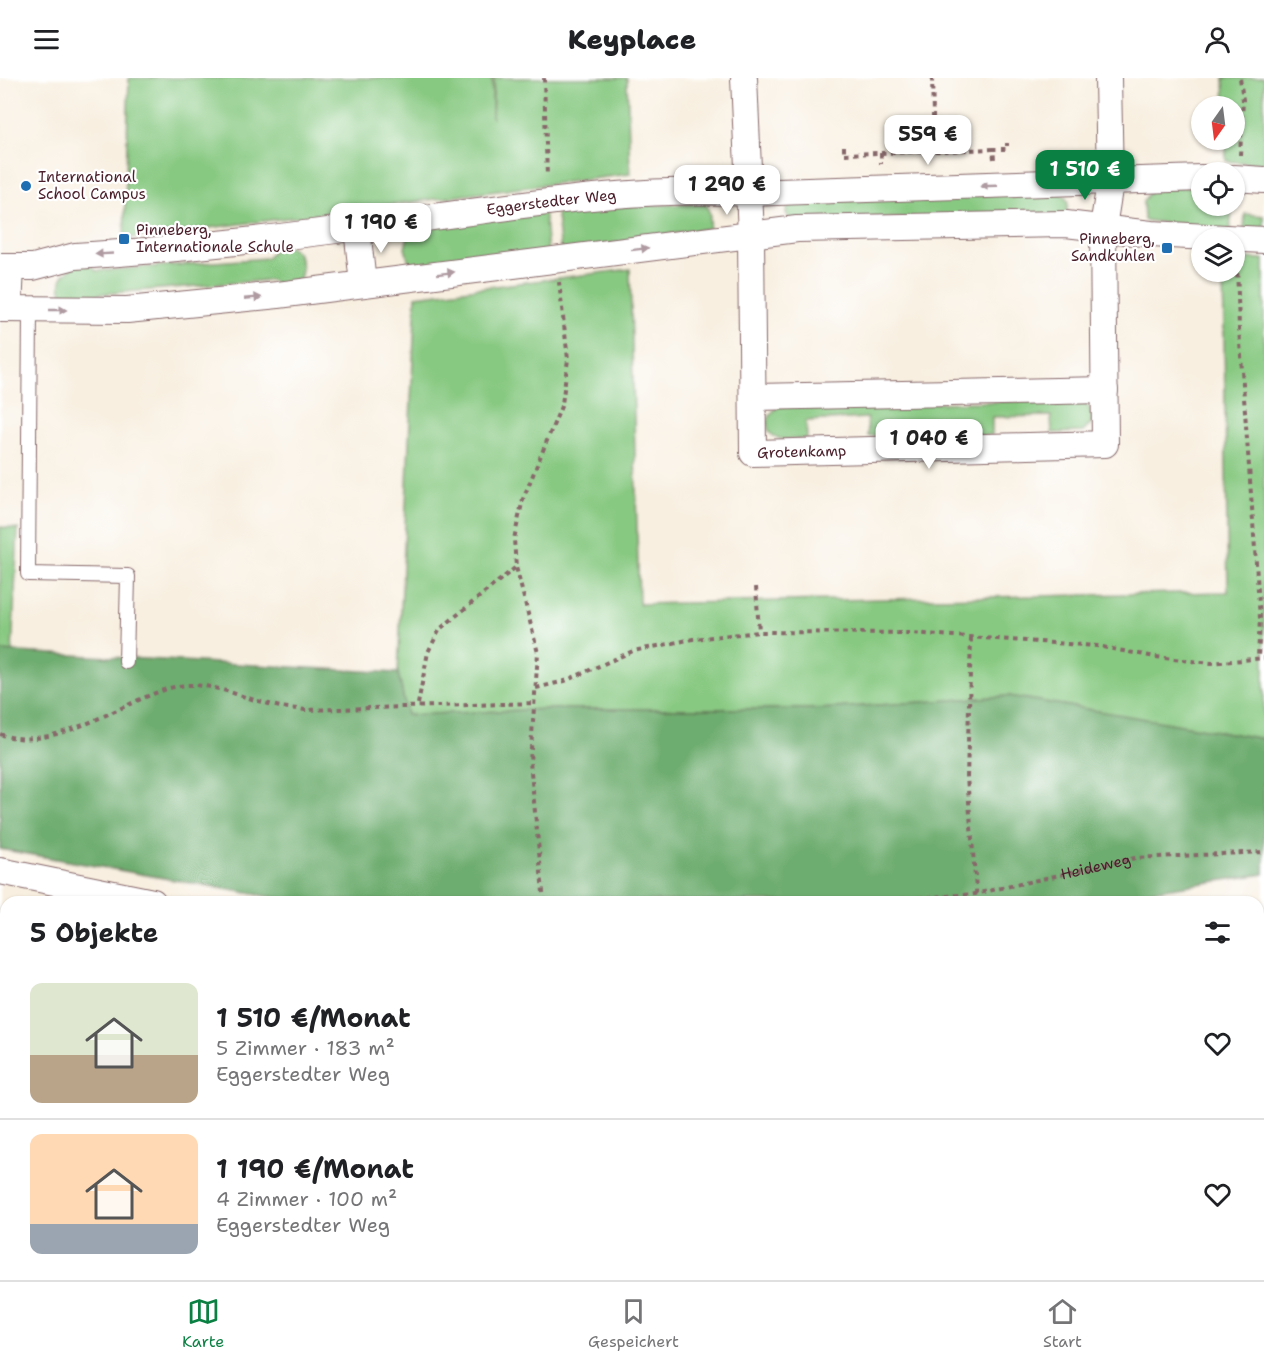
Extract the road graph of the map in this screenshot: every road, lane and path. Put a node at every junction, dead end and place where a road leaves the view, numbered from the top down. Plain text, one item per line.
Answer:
1 (544, 78) edge
2 (744, 78) edge
3 (932, 78) edge
4 (1108, 78) edge
5 (1240, 78) edge
6 (1006, 143) dead end
7 (844, 146) dead end
8 (993, 149) junction
9 (934, 151) junction
10 (881, 153) junction
11 (1238, 162) edge
12 (994, 165) dead end
13 (881, 168) dead end
14 (1191, 178) edge
15 (1245, 179) edge
16 (1264, 180) edge
17 (1110, 183) junction
18 (747, 193) junction
19 (549, 201) junction
20 (1103, 227) junction
21 (357, 228) junction
22 (750, 235) junction
23 (1191, 236) edge
24 (1245, 239) edge
25 (1264, 240) edge
26 (556, 259) junction
27 (6, 267) edge
28 (1238, 282) edge
29 (363, 284) junction
30 (13, 310) edge
31 (1105, 390) junction
32 (753, 398) junction
33 (516, 567) junction
34 (756, 587) dead end
35 (759, 632) junction
36 (971, 638) junction
37 (1258, 658) junction
38 (1264, 658) edge
39 (126, 662) dead end
40 (537, 688) junction
41 (536, 703) junction
42 (418, 704) junction
43 (0, 734) edge
44 (1264, 852) edge
45 (0, 872) edge
46 (975, 894) junction
47 (122, 896) edge
48 (543, 896) edge
49 (945, 896) edge

1 - 19 path
2 - 18 street
3 - 9 path
4 - 17 street
5 - 11 path
6 - 8 path
7 - 10 path
8 - 9 path
8 - 12 path
9 - 10 path
10 - 13 path
14 - 17 street, Eggerstedter Weg
15 - 16 street
17 -> 18 street, Eggerstedter Weg
17 - 20 street
18 - 19 street, Eggerstedter Weg
18 - 22 street
19 - 21 street, Eggerstedter Weg
20 - 22 street
20 - 23 street
20 - 31 street, Grotenkamp
21 -> 27 street, Eggerstedter Weg
21 - 29 street
26 -> 22 street
22 - 32 street, Grotenkamp
24 - 25 street
29 -> 26 street
26 - 33 path
27 - 30 street, Eggerstedter Weg
28 - 37 path
30 -> 29 street
30 - 39 lane
31 - 32 street
31 - 32 street, Grotenkamp
33 - 40 path
33 - 42 path
34 - 35 path
35 - 36 path
35 - 40 path
36 - 37 path
36 - 46 path
37 - 38 path
40 - 41 path
41 - 42 path
41 - 48 path
42 - 43 path
44 - 46 path, Heideweg
45 - 47 street
46 - 49 path, Heideweg

